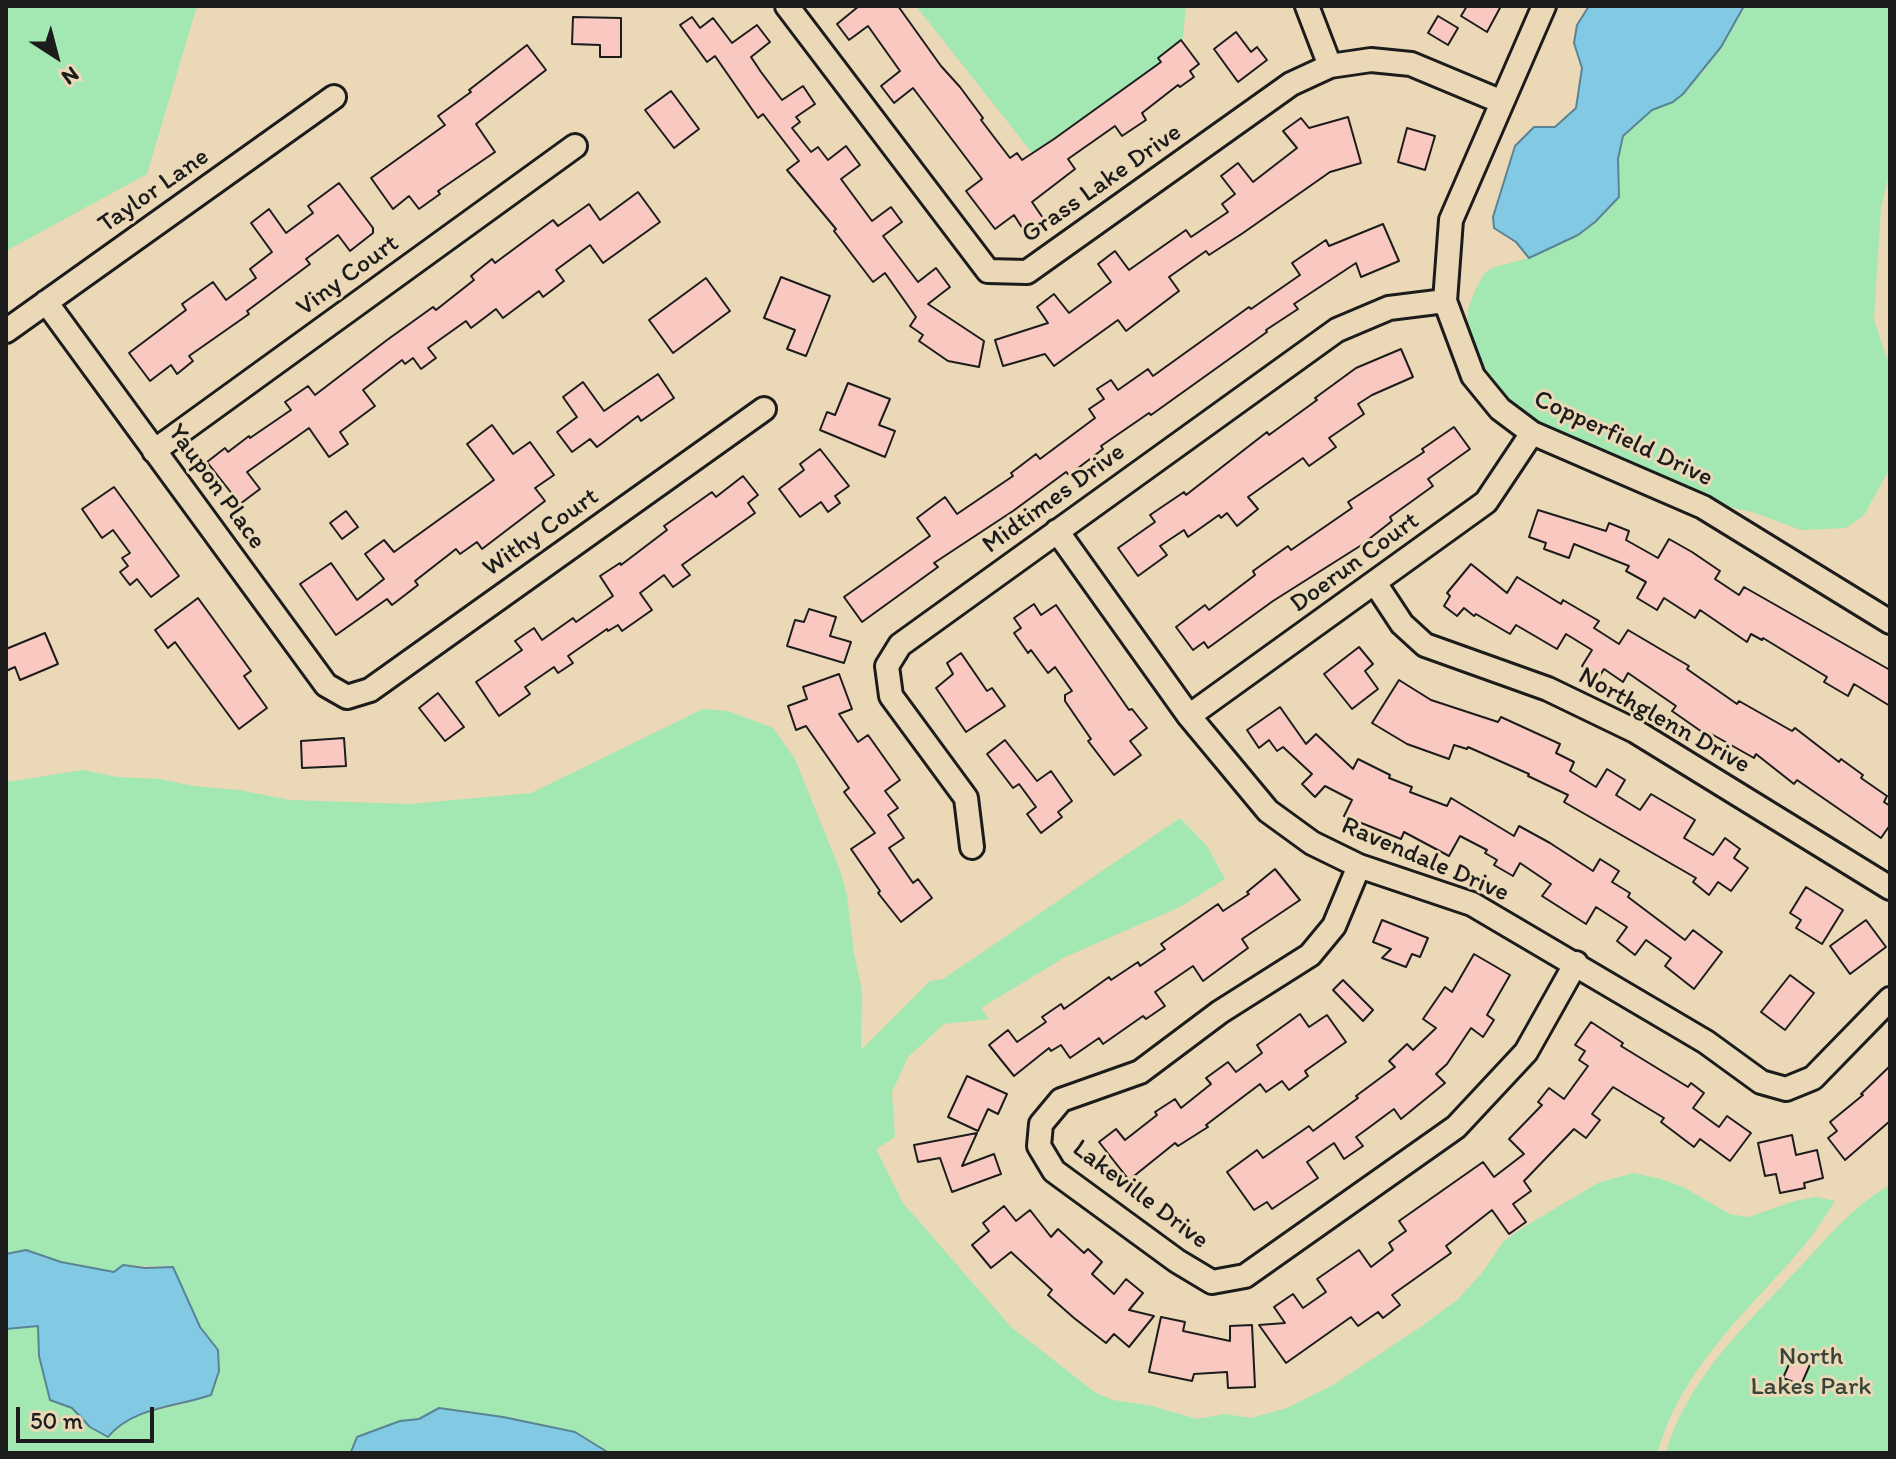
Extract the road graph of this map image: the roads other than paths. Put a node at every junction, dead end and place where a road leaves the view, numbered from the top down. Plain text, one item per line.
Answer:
1 (787, 6) edge
2 (1307, 6) edge
3 (1544, 6) edge
4 (1330, 66) junction
5 (334, 97) dead end
6 (1502, 102) junction
7 (575, 146) dead end
8 (1445, 301) junction
9 (46, 302) junction
10 (6, 331) edge
11 (764, 409) dead end
12 (1532, 433) junction
13 (154, 451) junction
14 (1057, 531) junction
15 (1375, 583) junction
16 (1890, 622) edge
17 (347, 697) joint
18 (1189, 716) junction
19 (972, 847) dead end
20 (1359, 866) junction
21 (1890, 888) edge
22 (1576, 963) junction
23 (1890, 999) edge

1 - 4 street, Grass Lake Drive
2 - 4 street
3 - 6 street, Copperfield Drive
4 - 6 street, Grass Lake Drive
5 - 9 street, Taylor Lane
6 - 8 street, Copperfield Drive
7 - 13 street, Viny Court
8 - 12 street, Copperfield Drive
8 - 14 street, Midtimes Drive
9 - 10 street, Taylor Lane
9 - 13 street, Yaupon Place
11 - 17 street, Withy Court
12 - 15 street, Doerun Court
12 - 16 street, Copperfield Drive
13 - 17 street, Yaupon Place
14 - 18 street, Ravendale Drive
14 - 19 street, Midtimes Drive
15 - 18 street, Doerun Court
15 - 21 street, Northglenn Drive
18 - 20 street, Ravendale Drive
20 - 22 street, Ravendale Drive
20 - 22 street, Lakeville Drive
22 - 23 street, Ravendale Drive

